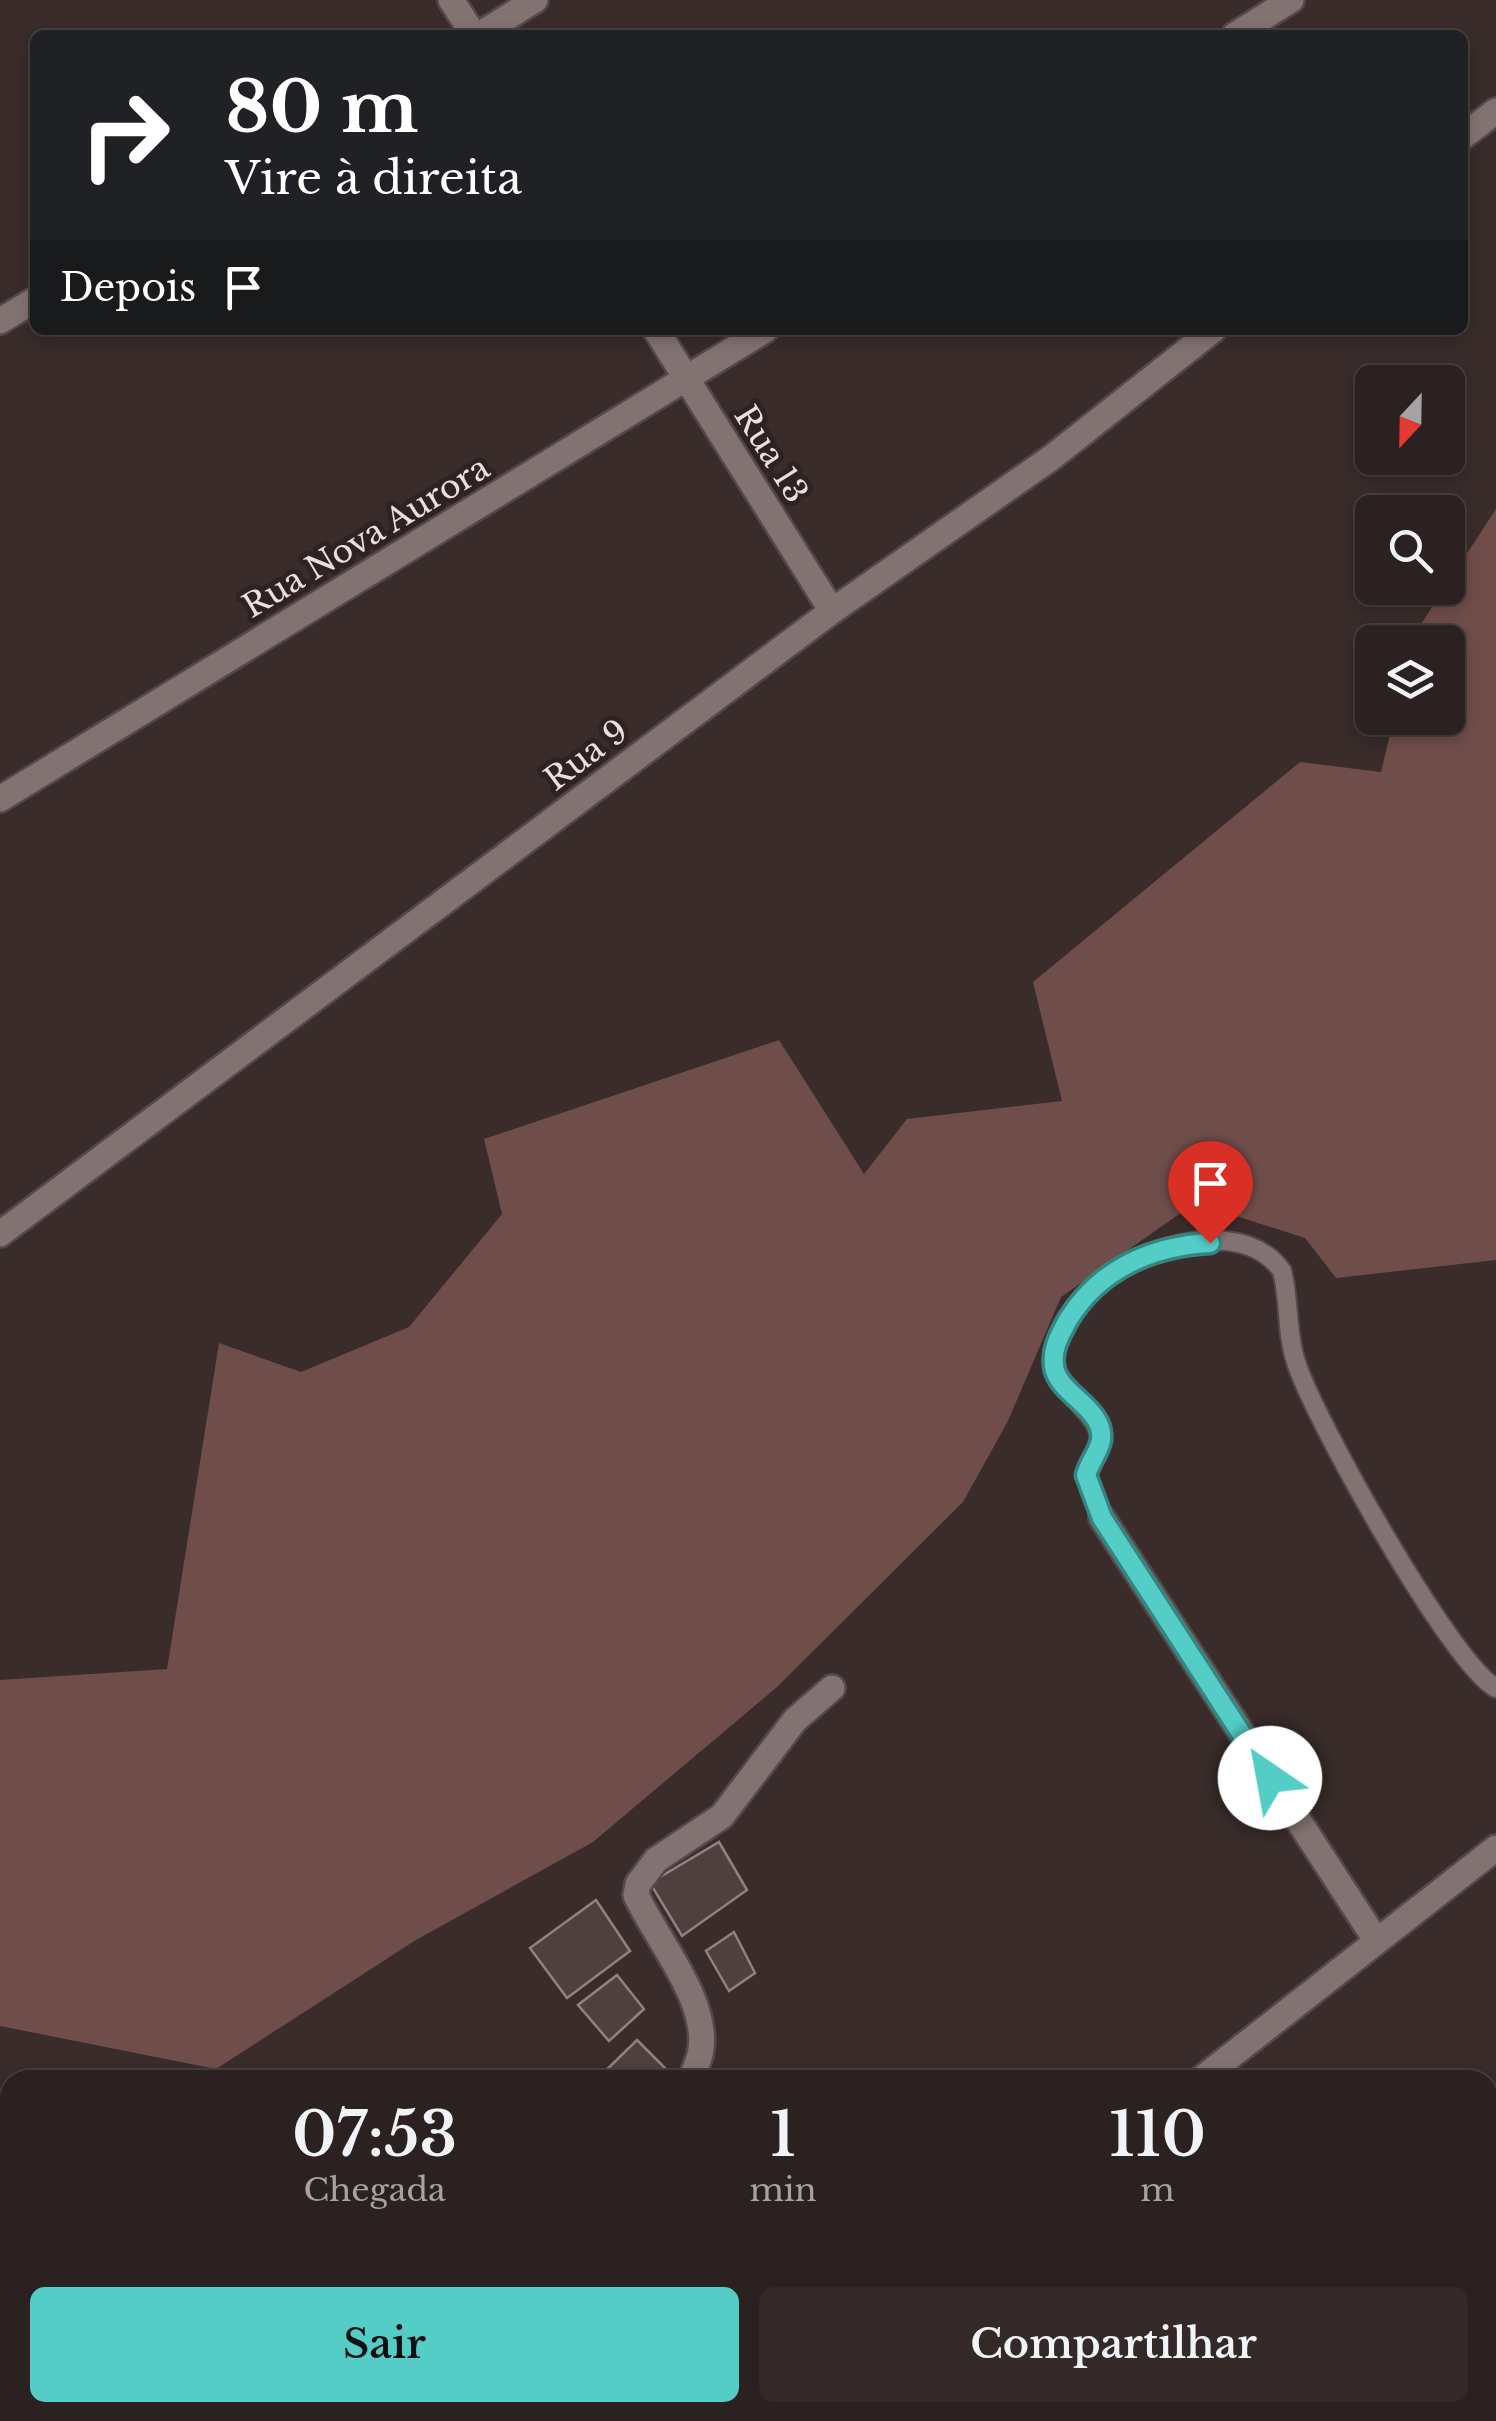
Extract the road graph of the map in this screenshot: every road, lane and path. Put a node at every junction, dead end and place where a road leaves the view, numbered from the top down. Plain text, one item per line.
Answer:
1 (451, 0) edge
2 (535, 0) edge
3 (1291, 0) edge
4 (472, 30) edge
5 (484, 30) edge
6 (1244, 30) edge
7 (1496, 111) edge
8 (1468, 132) edge
9 (30, 303) edge
10 (0, 321) edge
11 (659, 335) edge
12 (757, 335) edge
13 (1207, 335) edge
14 (686, 379) junction
15 (832, 611) junction
16 (0, 799) edge
17 (0, 1234) edge
18 (1102, 1518) joint
19 (832, 1688) dead end
20 (1496, 1688) edge
21 (1496, 1848) edge
22 (1376, 1940) junction
23 (694, 2070) edge
24 (1213, 2070) edge

1 - 4 street
2 - 5 street
3 - 6 street
7 - 8 street
9 - 10 street
11 - 14 street, Rua 13
12 - 14 street, Rua Nova Aurora
13 - 15 street, Rua 9
14 - 15 street, Rua 13
14 - 16 street, Rua Nova Aurora
15 - 17 street, Rua 9
18 - 20 lane
18 - 22 street
19 - 23 street
21 - 22 street
22 - 24 street

